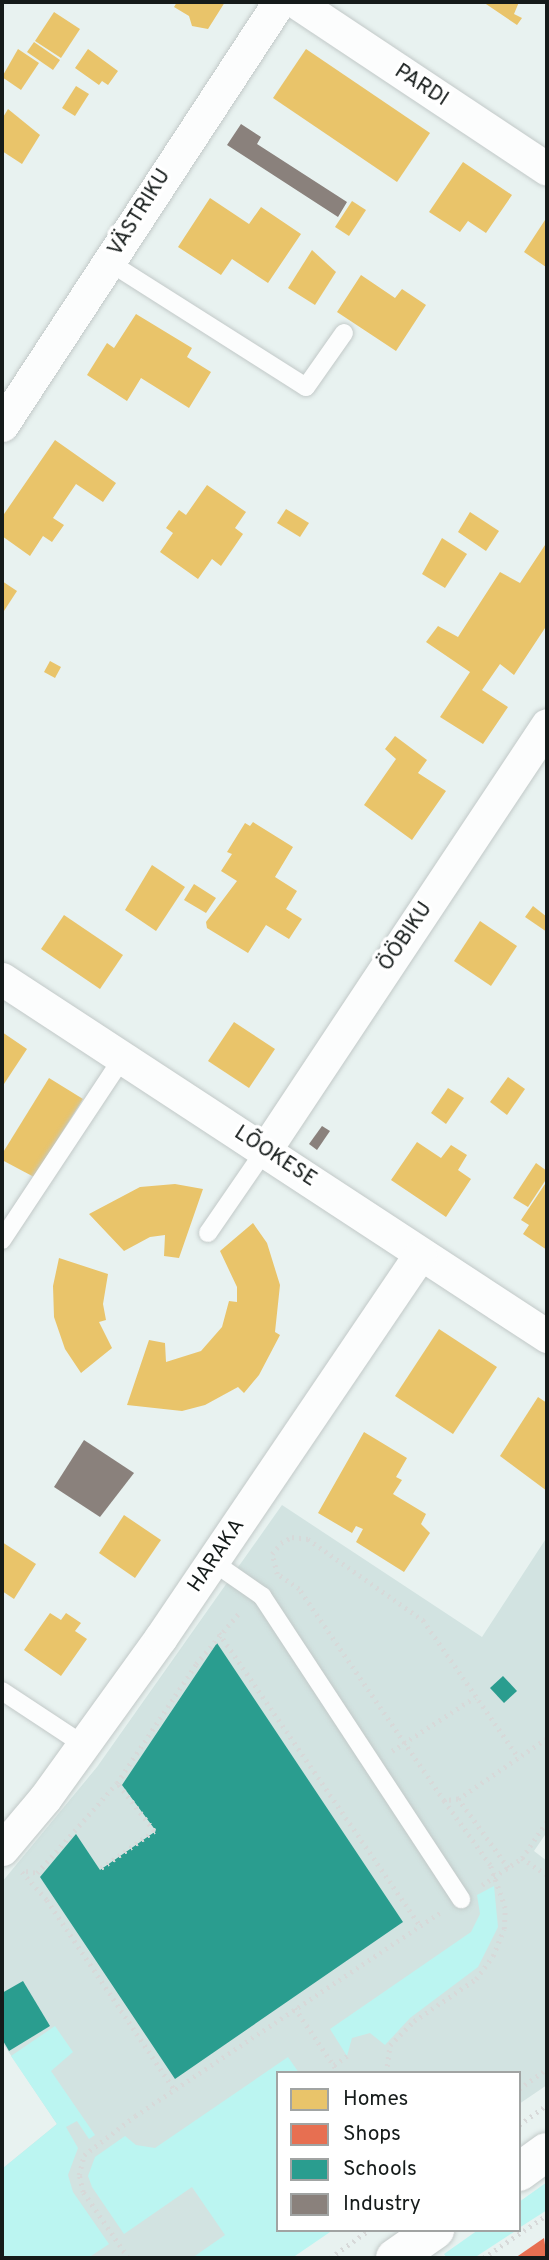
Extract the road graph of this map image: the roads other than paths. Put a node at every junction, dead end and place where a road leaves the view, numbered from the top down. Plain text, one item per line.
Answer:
1 (279, 2) edge
2 (296, 2) edge
3 (547, 169) edge
4 (109, 262) junction
5 (344, 332) dead end
6 (2, 425) edge
7 (547, 725) edge
8 (2, 979) edge
9 (122, 1059) junction
10 (265, 1150) junction
11 (208, 1233) dead end
12 (2, 1240) edge
13 (420, 1255) junction
14 (547, 1336) edge
15 (213, 1562) junction
16 (2, 1691) edge
17 (83, 1745) junction
18 (2, 1849) edge
19 (461, 1899) road end
20 (547, 2152) edge
21 (521, 2171) edge
22 (432, 2232) edge
23 (395, 2258) edge

1 - 4 street, VÄSTRIKU
2 - 3 street, PARDI
4 - 5 lane
4 - 6 street, VÄSTRIKU
7 - 10 street, ÖÖBIKU
8 - 9 street, LÕOKESE
9 - 10 street, LÕOKESE
9 - 12 lane
10 - 11 lane
10 - 13 street, LÕOKESE
13 - 14 street, LÕOKESE
13 - 15 street, HARAKA
15 - 17 street, HARAKA
15 - 19 lane
16 - 17 lane
17 - 18 street, HARAKA
20 - 21 street
22 - 23 street

